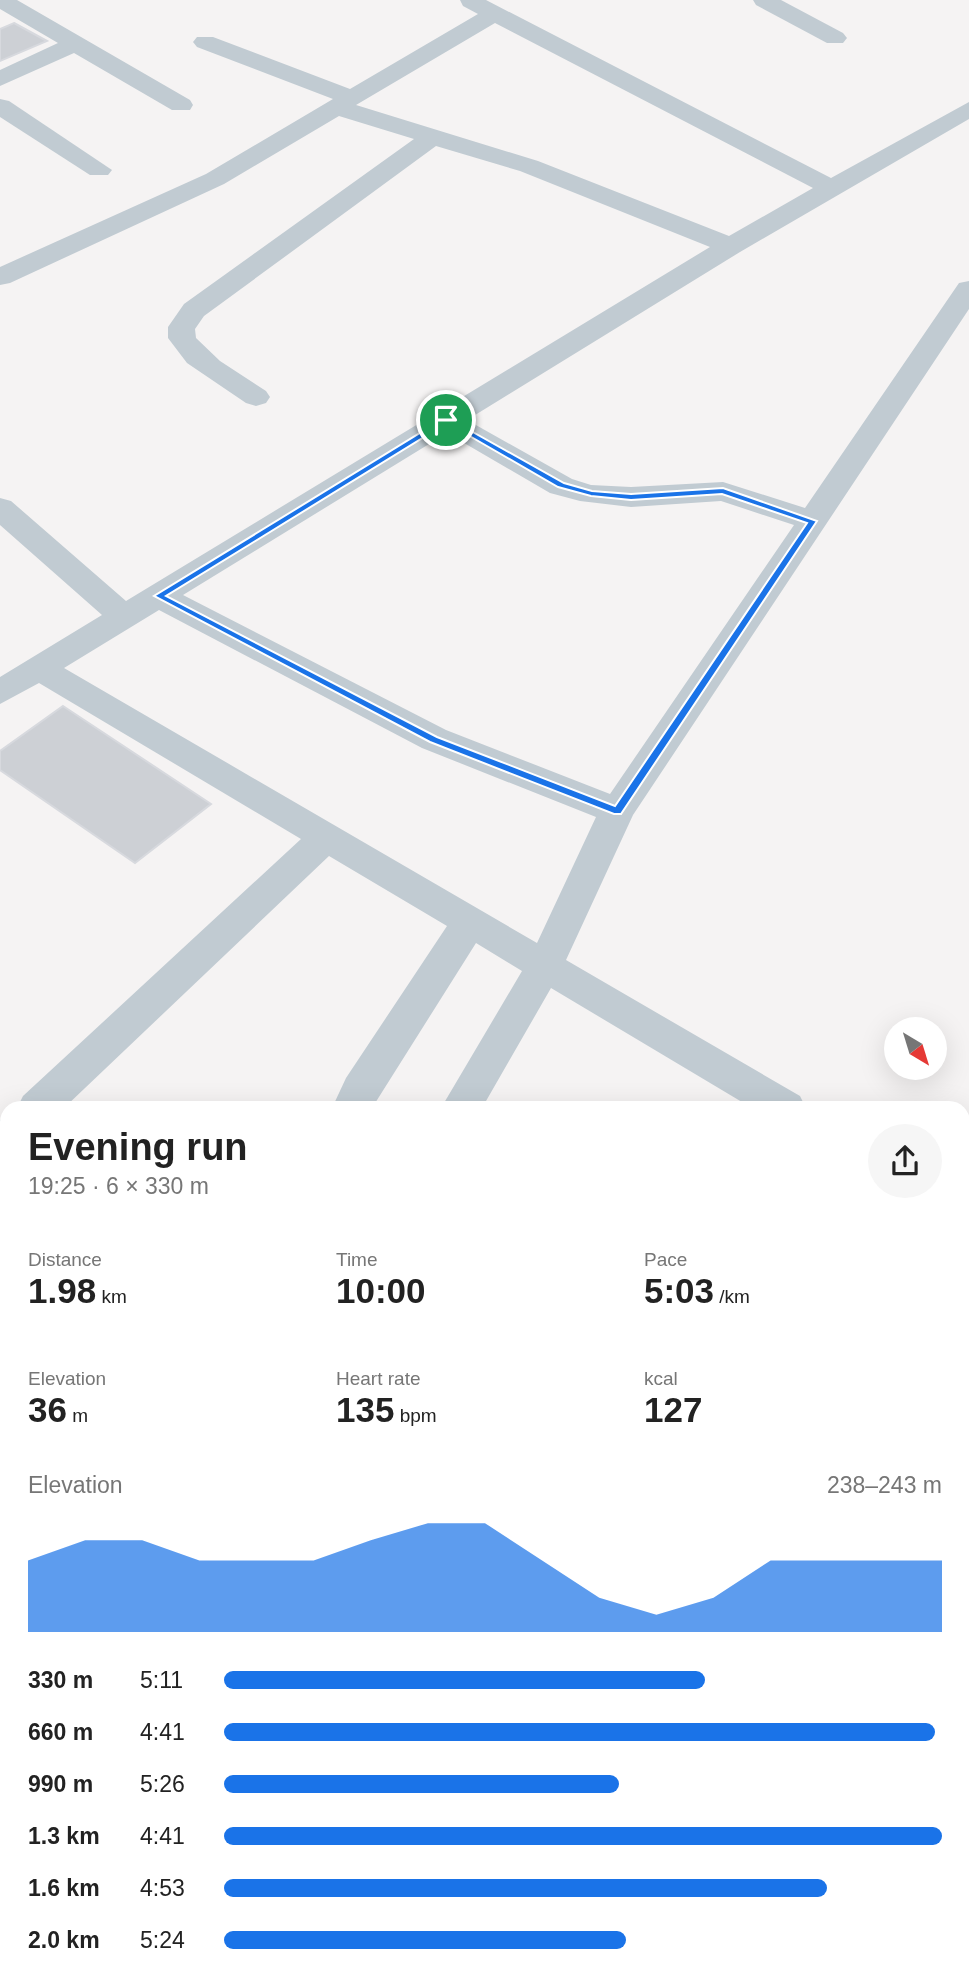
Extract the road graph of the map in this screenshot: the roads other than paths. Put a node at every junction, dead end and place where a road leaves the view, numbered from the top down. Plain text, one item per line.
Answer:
1 (469, 0) edge
2 (764, 0) edge
3 (4, 2) edge
4 (495, 13) junction
5 (835, 38) dead end
6 (205, 42) dead end
7 (76, 43) junction
8 (0, 79) edge
9 (344, 103) junction
10 (181, 105) dead end
11 (0, 106) edge
12 (969, 109) edge
13 (432, 137) junction
14 (99, 170) dead end
15 (830, 187) junction
16 (731, 246) junction
17 (0, 277) edge
18 (969, 289) edge
19 (256, 397) dead end
20 (446, 420) junction
21 (0, 508) edge
22 (813, 521) junction
23 (159, 596) junction
24 (124, 617) junction
25 (39, 668) junction
26 (0, 692) edge
27 (617, 811) junction
28 (326, 838) junction
29 (469, 923) junction
30 (544, 967) junction
31 (44, 1101) edge
32 (356, 1101) edge
33 (465, 1101) edge
34 (774, 1101) edge

1 - 4 street
2 - 5 street
3 - 7 street
4 - 9 street
4 - 15 street
6 - 9 street
7 - 8 street
7 - 10 street
9 - 13 street
9 - 17 street
11 - 14 street
12 - 15 street
13 - 16 street
13 - 19 street
15 - 16 street
16 - 20 street
18 - 22 street
20 - 22 street
20 - 23 street
21 - 24 street
22 - 27 street
23 - 24 street
23 - 27 street
24 - 25 street
25 - 26 street
25 - 28 street
27 - 30 street
28 - 29 street
28 - 31 street
29 - 30 street
29 - 32 street
30 - 33 street
30 - 34 street

